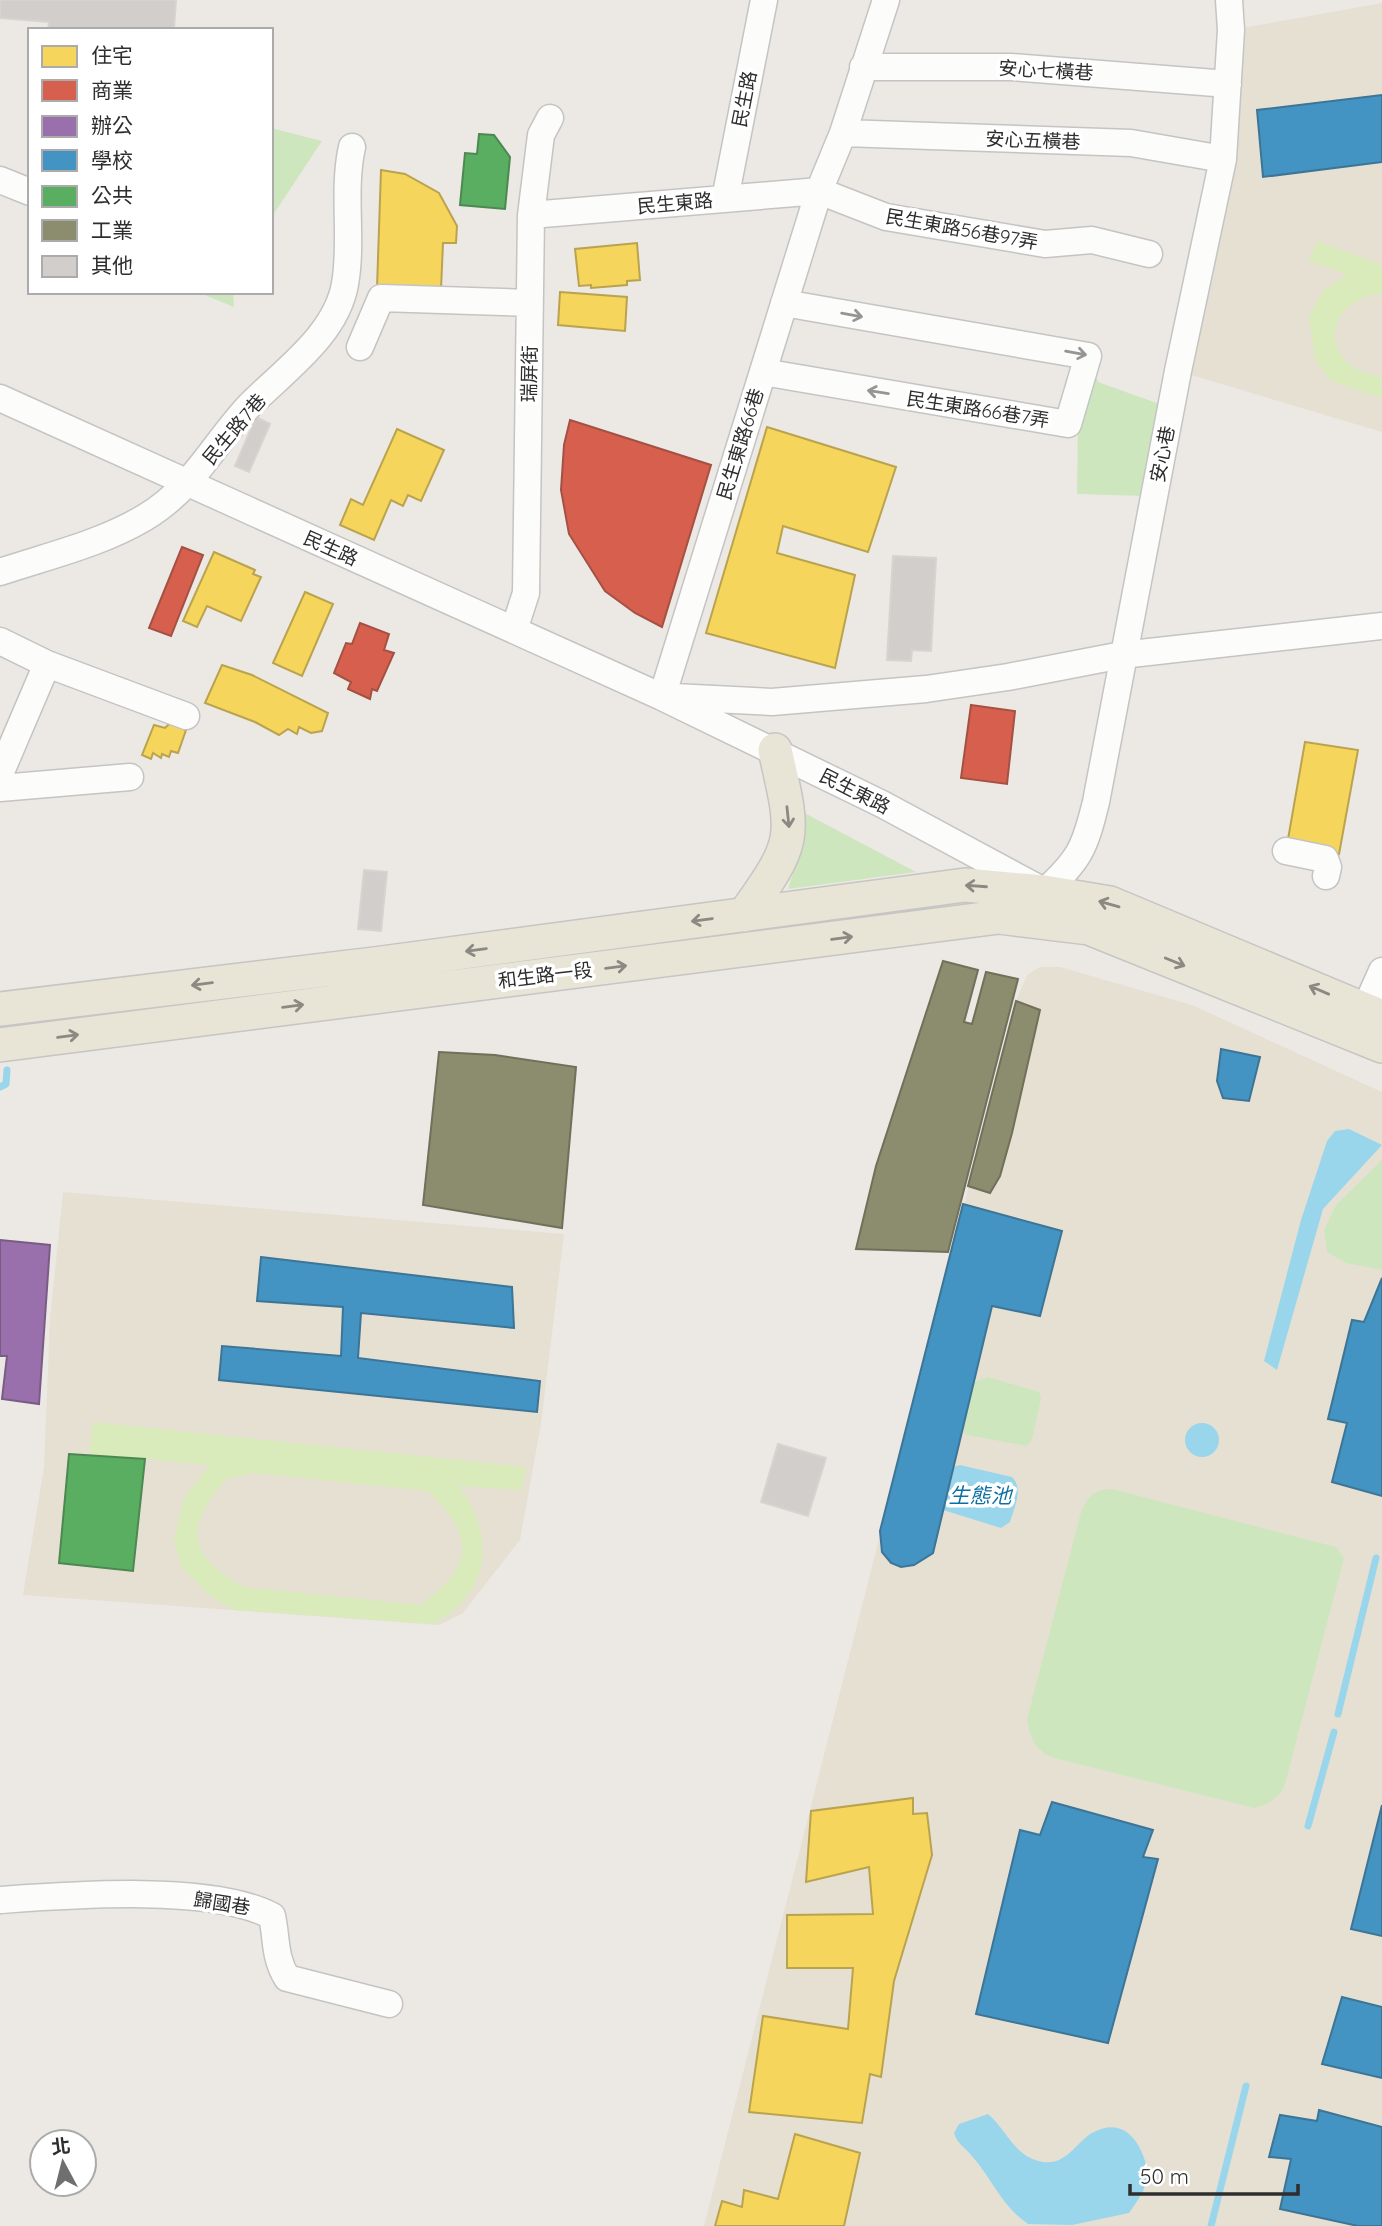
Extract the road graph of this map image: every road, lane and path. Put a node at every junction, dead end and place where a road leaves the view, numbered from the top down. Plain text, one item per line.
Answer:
1 (764, 0) edge
2 (886, 0) edge
3 (1229, 0) edge
4 (863, 67) junction
5 (1228, 83) junction
6 (550, 118) dead end
7 (843, 133) junction
8 (352, 147) dead end
9 (1223, 159) junction
10 (0, 180) edge
11 (28, 191) edge
12 (820, 191) junction
13 (725, 199) junction
14 (531, 215) junction
15 (1149, 254) dead end
16 (529, 303) junction
17 (784, 303) junction
18 (359, 347) dead end
19 (763, 372) junction
20 (0, 398) edge
21 (188, 483) junction
22 (0, 572) edge
23 (1382, 626) edge
24 (514, 630) junction
25 (0, 641) edge
26 (1122, 655) junction
27 (47, 664) junction
28 (662, 697) junction
29 (186, 716) dead end
30 (775, 750) junction
31 (0, 774) edge
32 (130, 777) dead end
33 (0, 788) edge
34 (1286, 851) dead end
35 (1326, 876) dead end
36 (1044, 891) junction
37 (744, 915) junction
38 (1089, 928) junction
39 (1382, 971) edge
40 (0, 1009) edge
41 (1365, 1019) edge
42 (0, 1045) edge
43 (1382, 1046) edge
44 (0, 1900) edge
45 (388, 2004) dead end

1 - 13 street, 民生路
2 - 4 street
3 - 5 street, 安心巷
4 - 5 street, 安心七橫巷
4 - 7 street
5 - 9 street, 安心巷
6 - 14 street, 瑞屏街
7 - 9 street, 安心五橫巷
7 - 12 street
8 - 21 street, 民生路7巷
9 - 26 street, 安心巷
10 - 11 street
12 - 13 street, 民生東路
12 - 15 street, 民生東路56巷97弄
12 - 17 street, 民生東路66巷
13 - 14 street, 民生東路
14 - 16 street, 瑞屏街
16 - 18 street
16 - 24 street, 瑞屏街
17 - 19 street, 民生東路66巷
17 -> 19 street, 民生東路66巷7弄
19 - 28 street, 民生東路66巷
20 - 21 street, 民生路
21 - 22 street, 民生路7巷
21 - 24 street, 民生路
23 - 26 street
24 - 28 street, 民生路
25 - 27 street
26 - 28 street
26 - 36 street, 安心巷
27 - 29 street
27 - 31 street
28 - 30 street, 民生東路
30 - 36 street, 民生東路
30 -> 37 main road
32 - 33 street
34 - 35 street
36 -> 37 main road, 和生路一段
36 - 38 street, 民生東路
41 -> 36 main road, 民生東路
37 -> 40 main road, 和生路一段
38 -> 41 main road, 民生東路
42 -> 38 main road, 和生路一段
39 - 41 street
41 - 43 main road, 民生東路
44 - 45 street, 歸國巷

